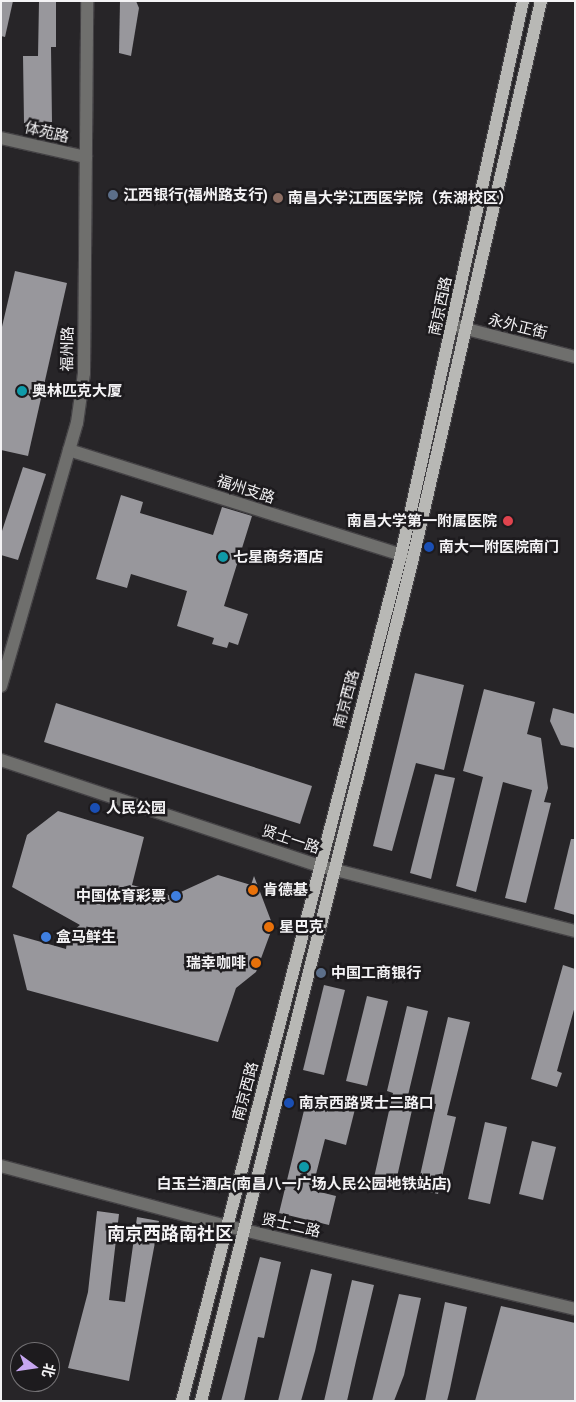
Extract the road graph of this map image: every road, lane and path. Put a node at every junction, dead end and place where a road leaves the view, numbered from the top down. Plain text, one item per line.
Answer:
1 (87, 1) edge
2 (523, 1) edge
3 (541, 1) edge
4 (1, 138) edge
5 (86, 157) junction
6 (452, 326) junction
7 (468, 330) junction
8 (575, 357) edge
9 (69, 450) junction
10 (401, 555) junction
11 (414, 558) junction
12 (6, 654) edge
13 (1, 686) edge
14 (1, 760) edge
15 (320, 866) junction
16 (335, 869) junction
17 (575, 931) edge
18 (1, 1166) edge
19 (227, 1226) junction
20 (244, 1230) junction
21 (575, 1309) edge
22 (182, 1401) edge
23 (201, 1401) edge

1 - 5 street, 福州路
2 - 6 main road, 南京西路
3 - 7 main road, 南京西路
4 - 5 street, 体苑路
5 - 9 street, 福州路
6 - 7 street, 永外正街
6 - 10 main road, 南京西路
7 - 8 street, 永外正街
7 - 11 main road, 南京西路
9 - 10 street, 福州支路
9 - 12 street, 福州路
10 - 11 street, 福州支路
10 - 15 main road, 南京西路
11 - 16 main road, 南京西路
12 - 13 street, 福州路
14 - 15 street, 贤士一路
15 - 16 street, 贤士一路
15 - 19 main road, 南京西路
16 - 17 street, 贤士一路
16 - 20 main road, 南京西路
18 - 19 street, 贤士二路
19 - 20 street, 贤士二路
19 - 22 main road, 南京西路
20 - 21 street, 贤士二路
20 - 23 main road, 南京西路

